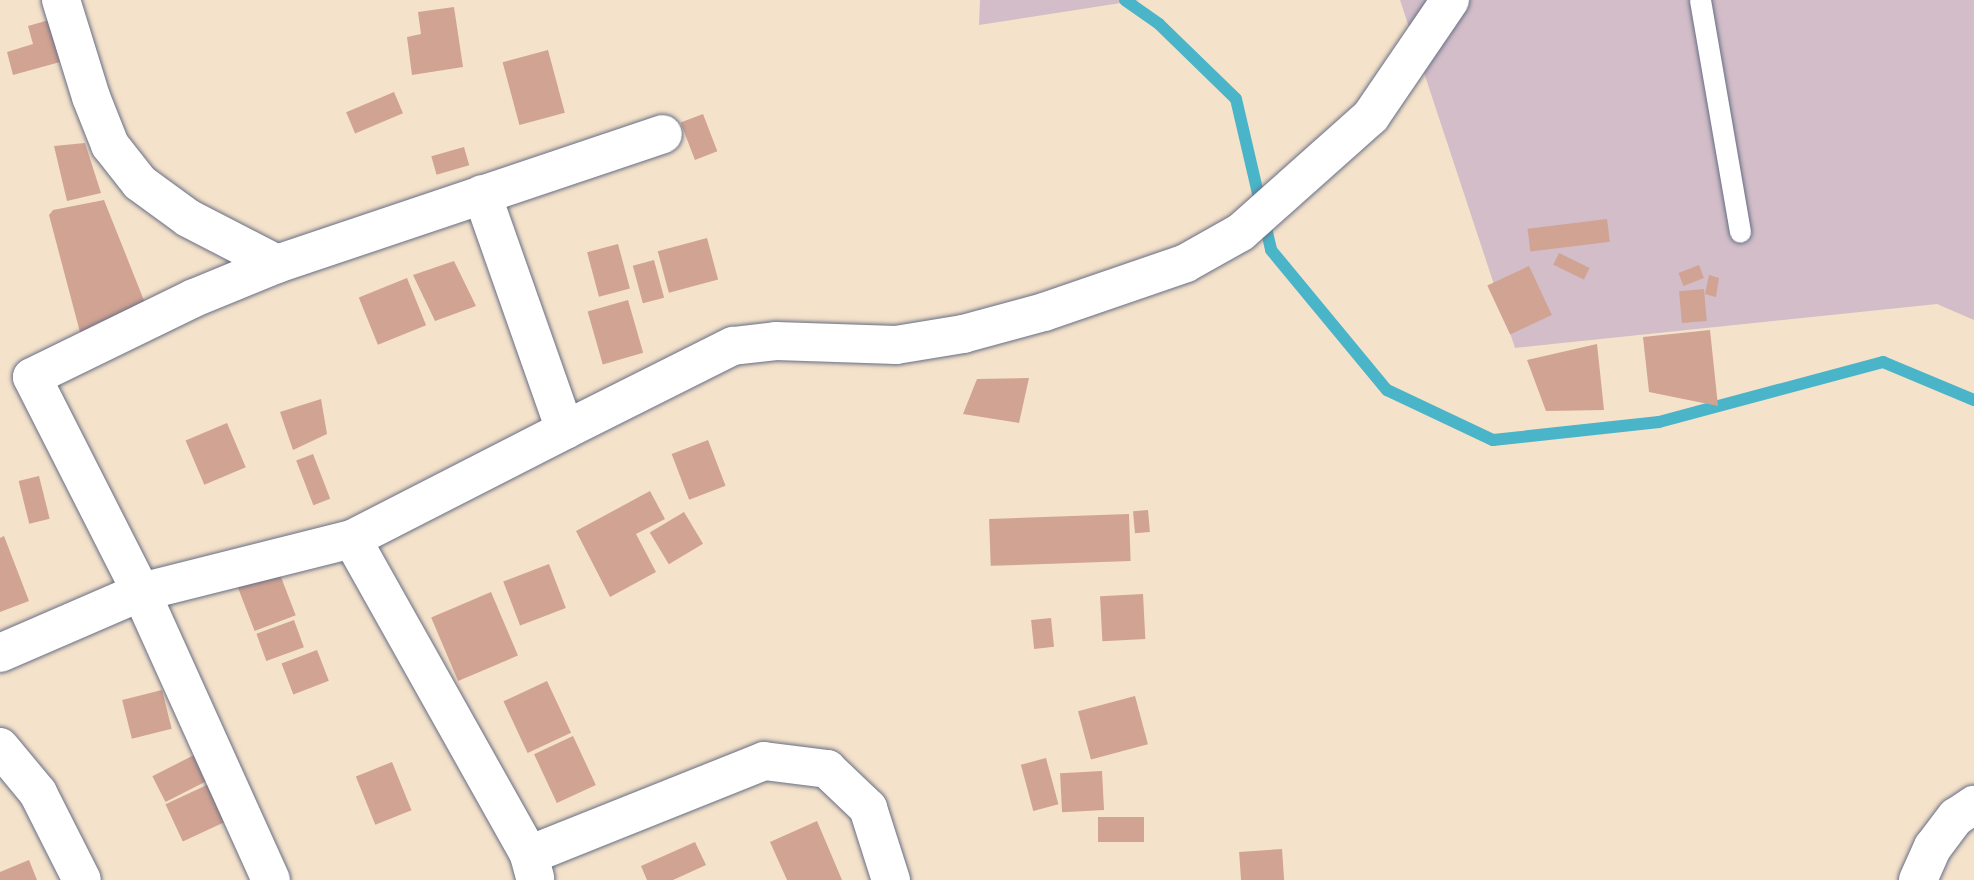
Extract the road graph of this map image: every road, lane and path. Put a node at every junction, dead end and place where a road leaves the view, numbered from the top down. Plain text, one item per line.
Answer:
1 (61, 0) edge
2 (1450, 0) edge
3 (1700, 0) edge
4 (663, 134) dead end
5 (482, 194) junction
6 (1740, 232) dead end
7 (277, 264) junction
8 (565, 430) junction
9 (352, 539) junction
10 (141, 592) junction
11 (0, 653) edge
12 (0, 747) edge
13 (1974, 805) edge
14 (532, 868) edge
15 (82, 880) edge
16 (271, 880) edge
17 (891, 880) edge
18 (1918, 880) edge

1 - 7 street
2 - 8 street
3 - 6 lane
4 - 5 street
5 - 7 street
5 - 8 street
7 - 10 street
8 - 9 street
9 - 10 street
9 - 14 street
10 - 11 street
10 - 16 street
12 - 15 street
13 - 18 street
14 - 17 street

